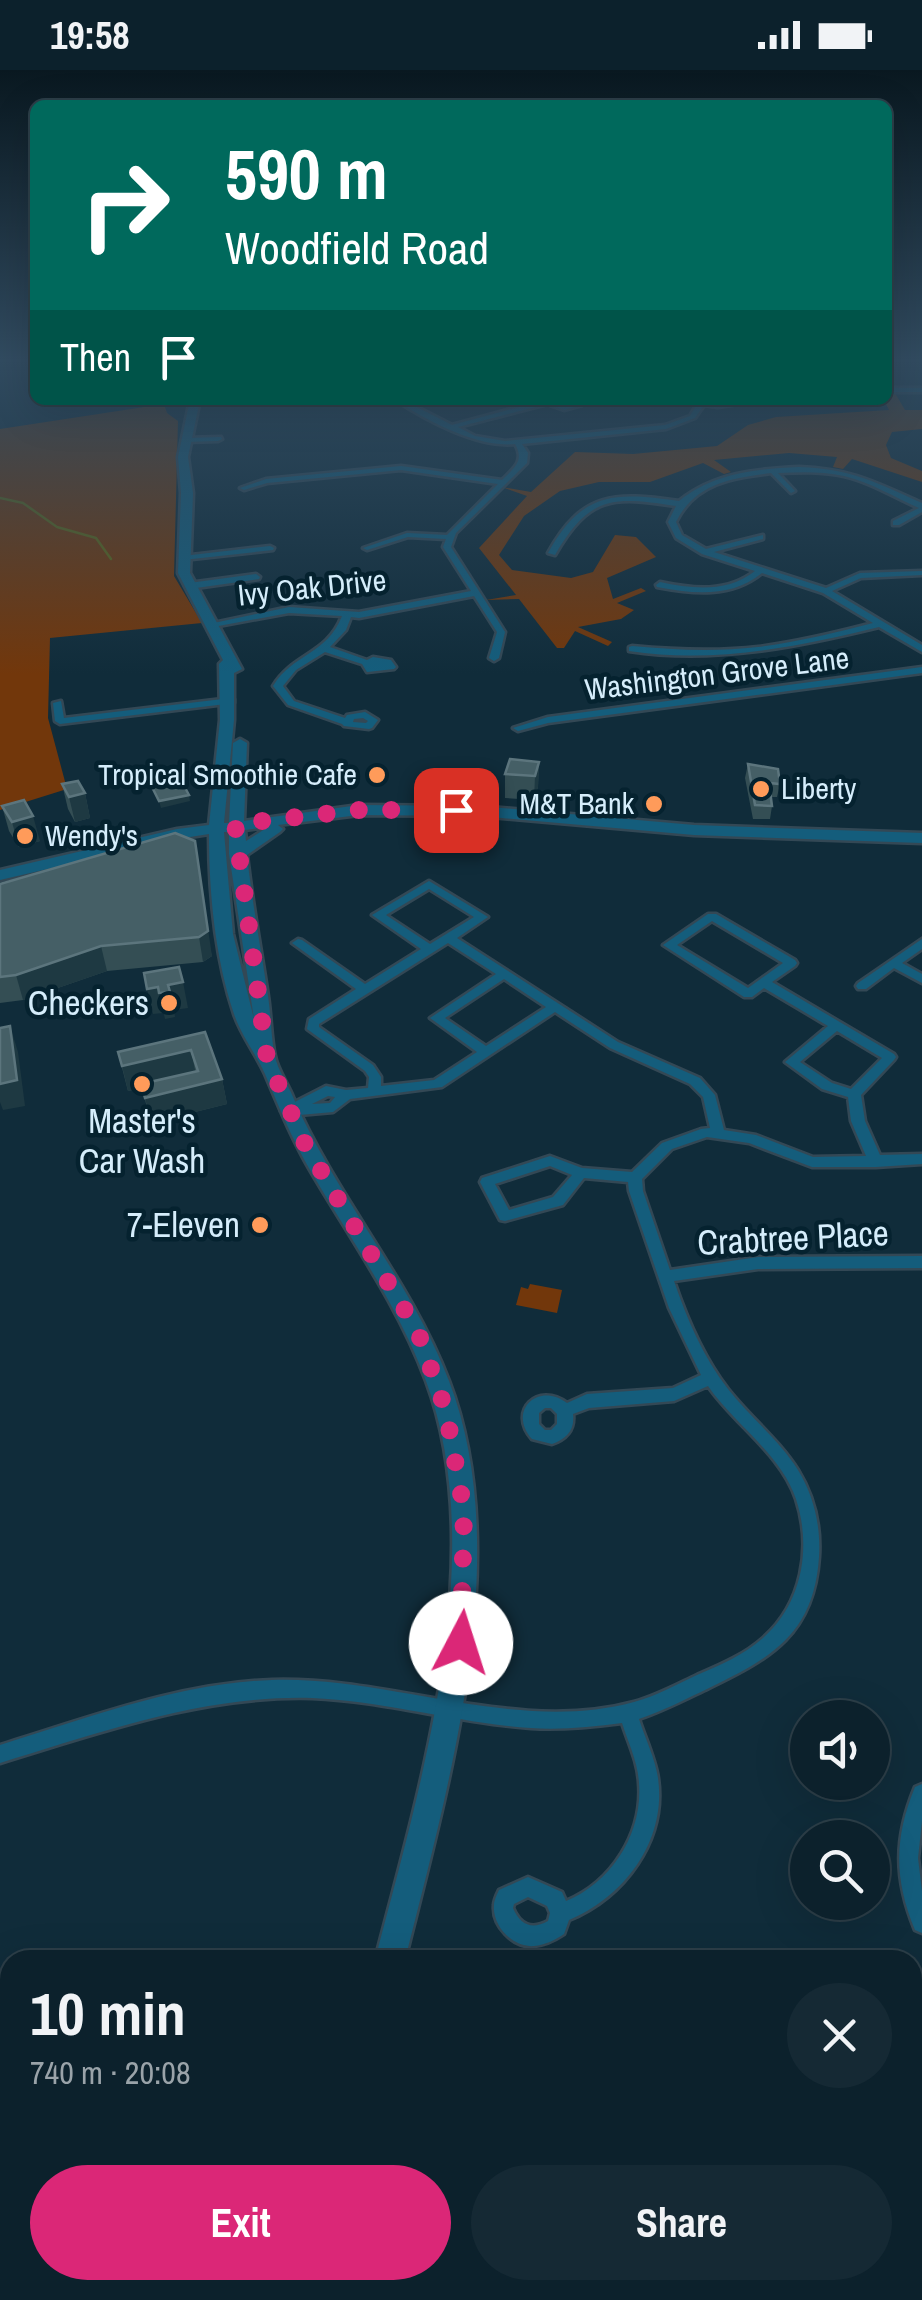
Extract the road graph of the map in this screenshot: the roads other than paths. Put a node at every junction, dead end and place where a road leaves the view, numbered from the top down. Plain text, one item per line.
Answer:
1 (185, 466) edge
2 (518, 466) edge
3 (773, 471) junction
4 (503, 482) junction
5 (244, 488) dead end
6 (792, 491) dead end
7 (681, 504) junction
8 (922, 508) edge
9 (896, 523) dead end
10 (450, 536) junction
11 (760, 536) dead end
12 (270, 548) dead end
13 (368, 548) dead end
14 (704, 552) junction
15 (552, 553) dead end
16 (183, 558) junction
17 (762, 569) junction
18 (922, 572) edge
19 (256, 577) dead end
20 (660, 585) dead end
21 (189, 586) junction
22 (826, 591) junction
23 (475, 593) junction
24 (346, 615) junction
25 (213, 624) junction
26 (880, 624) junction
27 (632, 648) dead end
28 (326, 649) junction
29 (922, 649) edge
30 (494, 658) dead end
31 (230, 662) junction
32 (368, 663) dead end
33 (922, 670) edge
34 (231, 701) junction
35 (58, 703) dead end
36 (347, 722) dead end
37 (518, 728) dead end
38 (234, 792) junction
39 (217, 806) junction
40 (291, 816) junction
41 (582, 822) junction
42 (216, 832) junction
43 (177, 834) junction
44 (236, 838) junction
45 (922, 838) edge
46 (164, 847) junction
47 (219, 866) junction
48 (0, 875) edge
49 (0, 887) edge
50 (449, 938) junction
51 (298, 943) dead end
52 (922, 943) edge
53 (430, 950) junction
54 (894, 963) junction
55 (505, 973) junction
56 (922, 979) edge
57 (764, 982) junction
58 (862, 986) dead end
59 (366, 990) junction
60 (556, 1006) junction
61 (837, 1025) junction
62 (487, 1053) junction
63 (267, 1058) junction
64 (374, 1092) junction
65 (854, 1094) junction
66 (288, 1111) junction
67 (718, 1132) junction
68 (922, 1159) edge
69 (876, 1162) junction
70 (581, 1173) junction
71 (635, 1177) junction
72 (922, 1262) edge
73 (666, 1276) junction
74 (710, 1378) junction
75 (565, 1411) dead end
76 (450, 1712) junction
77 (628, 1714) junction
78 (0, 1754) edge
79 (922, 1794) edge
80 (560, 1913) dead end
81 (922, 1923) edge
82 (392, 1950) edge

1 - 16 main road
2 - 4 street
3 - 6 street
3 - 7 street
3 - 8 street
4 - 5 street
4 - 10 street
7 - 14 street
7 - 15 street
8 - 9 street
10 - 13 street
10 - 23 street
11 - 14 street
12 - 16 street
14 - 17 street
16 - 21 main road
17 - 20 street
17 - 22 street
18 - 22 street
19 - 21 street
21 - 25 main road
22 - 26 street
23 - 24 street, Ivy Oak Drive
23 - 30 street
24 - 25 street, Ivy Oak Drive
24 - 28 street
25 - 31 main road
26 - 27 street
26 - 29 street
28 - 32 street
28 - 36 street
31 - 34 main road
31 - 38 main road
33 - 37 street, Washington Grove Lane
34 - 35 street
34 - 39 main road
38 - 40 main road
38 - 44 main road
39 - 42 main road
39 - 43 main road
40 - 41 main road
40 - 44 main road
41 - 44 main road
41 - 45 main road
42 - 43 main road
42 - 44 main road
42 - 46 main road
42 - 47 main road
43 - 48 main road
44 - 63 main road
46 - 47 main road
46 - 49 main road
47 - 63 main road
50 - 53 street
50 - 53 street
50 - 55 street
51 - 59 street
52 - 54 street
53 - 59 street
54 - 56 street
54 - 58 street
55 - 60 street
55 - 62 street
57 - 57 street
57 - 61 street
59 - 64 street
60 - 62 street
60 - 67 street
61 - 65 street
61 - 65 street
62 - 64 street
63 - 66 main road
64 - 66 street
65 - 69 street
66 - 76 main road
67 - 69 street
67 - 71 street
68 - 69 street
70 - 70 street
70 - 71 street
71 - 73 street
72 - 73 street, Crabtree Place
73 - 74 street
74 - 75 street
74 - 77 street
76 - 77 street
76 - 78 street
76 - 82 main road
77 - 80 street
79 - 81 street

